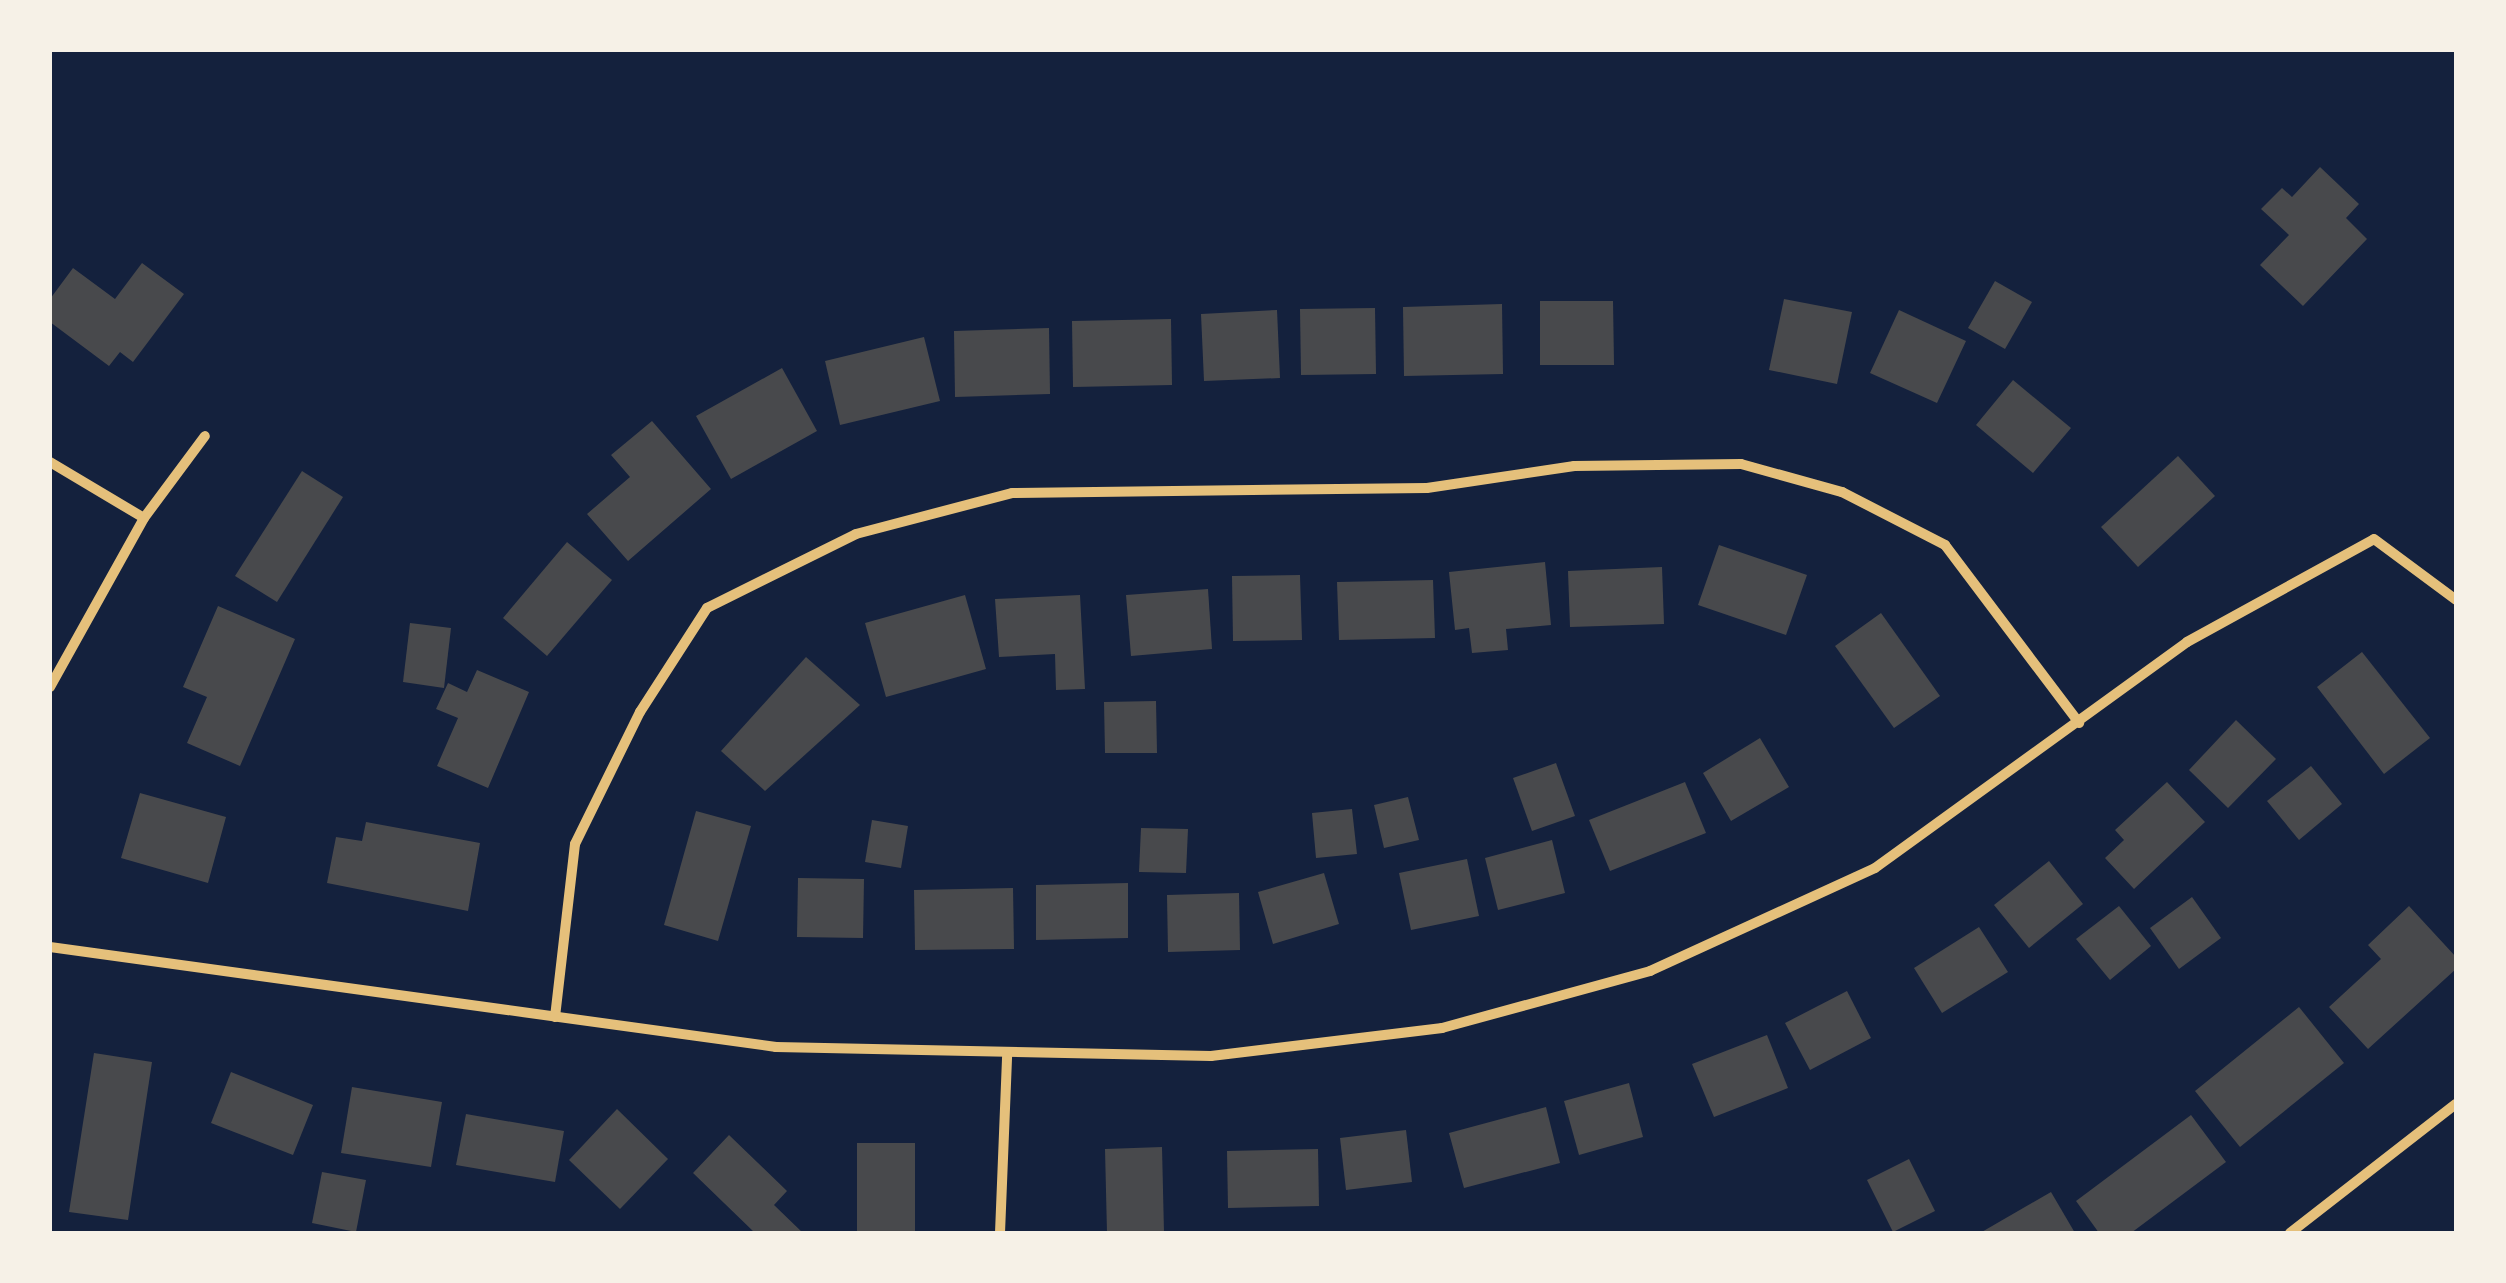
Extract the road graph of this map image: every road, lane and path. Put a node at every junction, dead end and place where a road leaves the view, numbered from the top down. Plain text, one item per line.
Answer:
1 (204, 436) dead end
2 (50, 462) edge
3 (144, 518) junction
4 (2456, 600) edge
5 (50, 688) edge
6 (2079, 723) junction
7 (50, 946) edge
8 (555, 1017) junction
9 (1007, 1056) junction
10 (2456, 1104) edge
11 (1000, 1233) edge
12 (2290, 1233) edge

1 - 3 street
2 - 3 street
3 - 5 street
4 - 6 street
6 - 8 street
6 - 9 street
7 - 8 street
8 - 9 street
9 - 11 street
10 - 12 street

